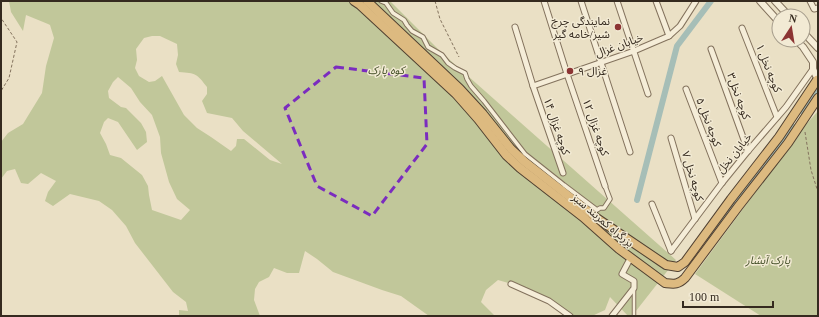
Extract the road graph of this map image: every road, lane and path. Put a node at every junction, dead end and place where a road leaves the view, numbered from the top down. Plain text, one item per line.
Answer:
1 (354, 1) edge
2 (367, 1) edge
3 (381, 1) edge
4 (435, 1) edge
5 (544, 1) edge
6 (581, 1) edge
7 (617, 1) edge
8 (656, 1) edge
9 (696, 1) edge
10 (760, 1) edge
11 (810, 1) edge
12 (818, 8) edge
13 (771, 13) edge
14 (1, 15) edge
15 (515, 27) dead end
16 (742, 28) dead end
17 (669, 36) junction
18 (804, 48) edge
19 (711, 49) dead end
20 (634, 51) junction
21 (459, 57) dead end
22 (600, 62) junction
23 (813, 69) junction
24 (567, 74) junction
25 (818, 80) edge
26 (533, 86) junction
27 (686, 90) dead end
28 (1, 91) edge
29 (648, 94) dead end
30 (818, 98) edge
31 (777, 116) junction
32 (804, 130) dead end
33 (671, 138) dead end
34 (748, 150) junction
35 (630, 152) dead end
36 (563, 173) dead end
37 (722, 183) junction
38 (606, 186) joint
39 (818, 192) edge
40 (652, 204) dead end
41 (695, 219) junction
42 (628, 239) junction
43 (619, 249) junction
44 (631, 257) junction
45 (511, 284) dead end
46 (634, 288) junction
47 (570, 316) edge
48 (612, 316) edge
49 (634, 316) edge

1 - 43 highway, بزرگراه کمربند سبز
2 - 42 highway, بزرگراه کمربند سبز
3 - 38 street
4 - 21 path
5 - 24 street, کوچه غزال ۱۲
6 - 22 street
7 - 20 street
8 - 17 street
9 - 17 street, خیابان غزال
10 - 13 street
11 - 12 street
14 - 28 path
15 - 26 street, کوچه غزال ۱۴
16 - 31 street, کوچه نخل ۱
17 - 20 street, خیابان غزال
18 - 23 street
19 - 34 street, کوچه نخل۳
20 - 22 street, خیابان غزال
20 - 29 street
22 - 24 street, خیابان غزال
22 - 35 street
23 - 25 street
23 - 31 street, خیابان نخل
24 - 26 street, خیابان غزال
24 - 38 street, کوچه غزال ۱۲
25 - 42 highway, بزرگراه کمربند سبز
26 - 36 street, کوچه غزال ۱۴
27 - 37 street, کوچه نخل ۵
30 - 44 highway, بزرگراه کمربند سبز
31 - 34 street, خیابان نخل
32 - 39 path
33 - 41 street, کوچه نخل ۷
34 - 37 street, خیابان نخل
37 - 41 street, خیابان نخل
40 - 41 street, خیابان نخل
42 - 43 highway
43 - 44 highway, بزرگراه کمربند سبز
44 - 46 street
45 - 47 street
46 - 48 street
46 - 49 lane

